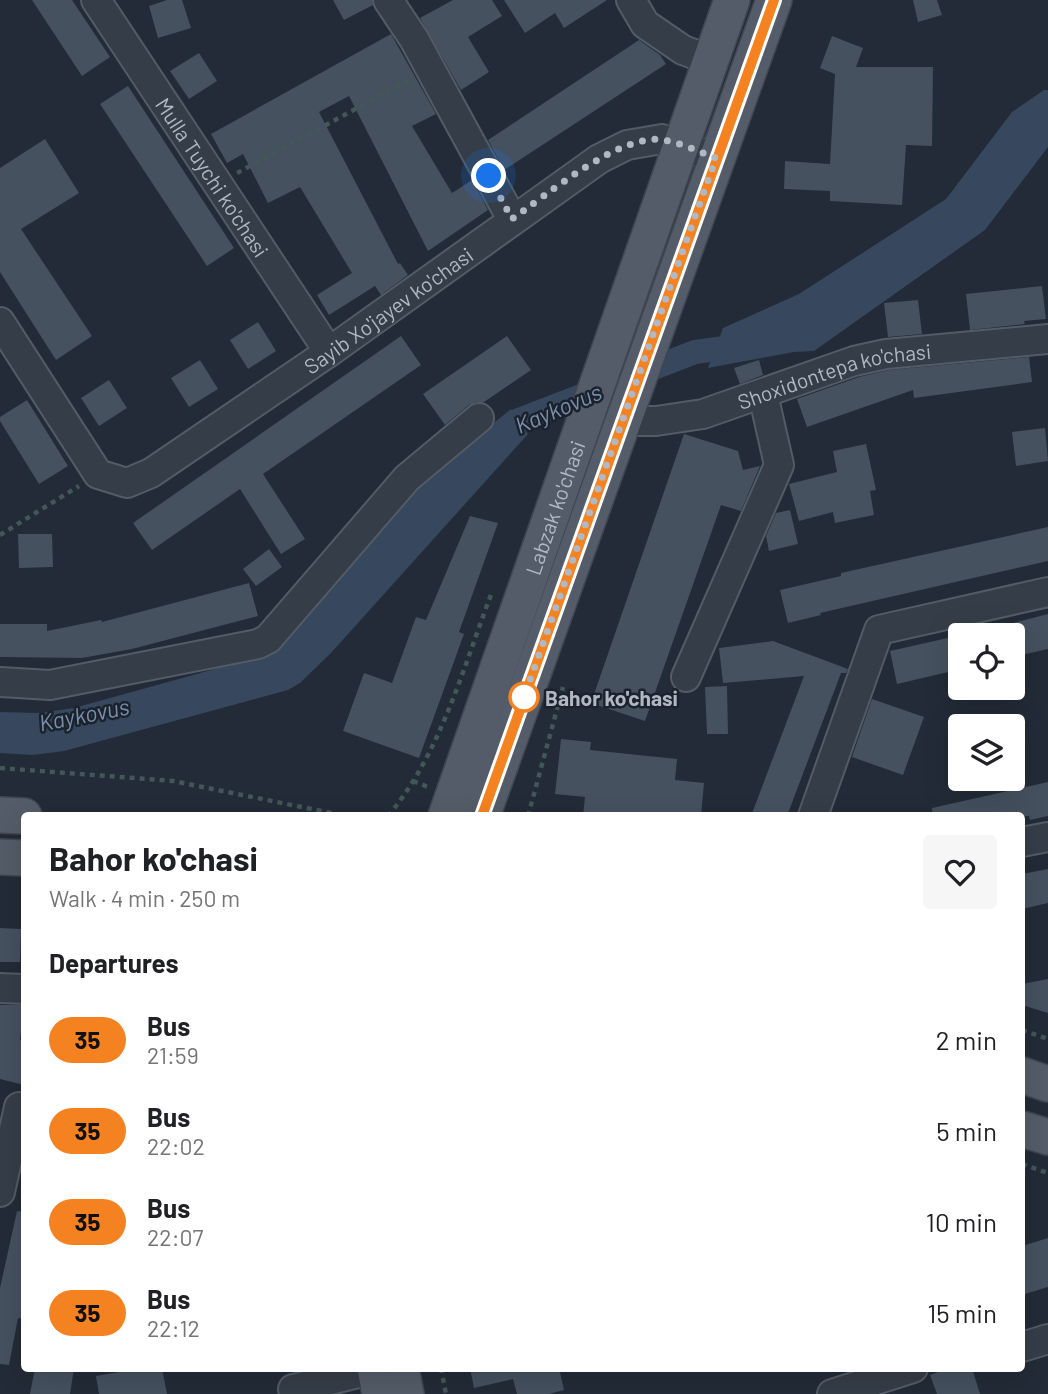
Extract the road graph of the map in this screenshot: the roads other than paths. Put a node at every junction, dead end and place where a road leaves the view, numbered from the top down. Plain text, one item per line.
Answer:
1 (388, 0) edge
2 (631, 0) edge
3 (732, 0) edge
4 (774, 0) edge
5 (99, 1) edge
6 (710, 60) junction
7 (680, 145) junction
8 (716, 158) junction
9 (512, 219) junction
10 (0, 322) edge
11 (1047, 345) edge
12 (329, 352) junction
13 (764, 394) junction
14 (626, 410) junction
15 (479, 418) dead end
16 (1048, 592) edge
17 (686, 677) dead end
18 (0, 682) edge
19 (447, 812) edge
20 (483, 812) edge
21 (814, 812) edge
22 (0, 815) edge
23 (21, 816) edge
24 (1048, 837) edge
25 (1025, 841) edge
26 (0, 857) edge
27 (21, 858) edge
28 (0, 988) edge
29 (21, 989) edge
30 (1025, 1076) edge
31 (1048, 1084) edge
32 (15, 1106) edge
33 (1025, 1130) edge
34 (1048, 1137) edge
35 (0, 1192) edge
36 (1048, 1339) edge
37 (1025, 1347) edge
38 (362, 1372) edge
39 (376, 1372) edge
40 (402, 1372) edge
41 (901, 1372) edge
42 (293, 1388) dead end
43 (380, 1394) edge
44 (406, 1394) edge
45 (832, 1394) edge

1 - 9 street
2 - 6 street
3 - 6 main road, Labzak ko'chasi
4 - 8 main road, Labzak ko'chasi
5 - 12 street, Mulla Tuychi ko'chasi
6 - 7 main road, Labzak ko'chasi
7 - 8 street, Sayib Xo'jayev ko'chasi
7 - 9 street, Sayib Xo'jayev ko'chasi
7 - 19 main road, Labzak ko'chasi
8 - 14 main road, Labzak ko'chasi
9 - 12 street, Sayib Xo'jayev ko'chasi
10 - 12 street, Sayib Xo'jayev ko'chasi
11 - 13 street, Shoxidontepa ko'chasi
13 - 14 street, Shoxidontepa ko'chasi
13 - 17 street
14 - 20 main road, Labzak ko'chasi
15 - 18 street
16 - 21 street
22 - 23 main road
24 - 25 street
26 - 27 main road
28 - 29 street
30 - 31 main road
32 - 35 street
33 - 34 main road
36 - 37 street
38 - 42 street
39 - 43 main road
40 - 44 main road
41 - 45 street

